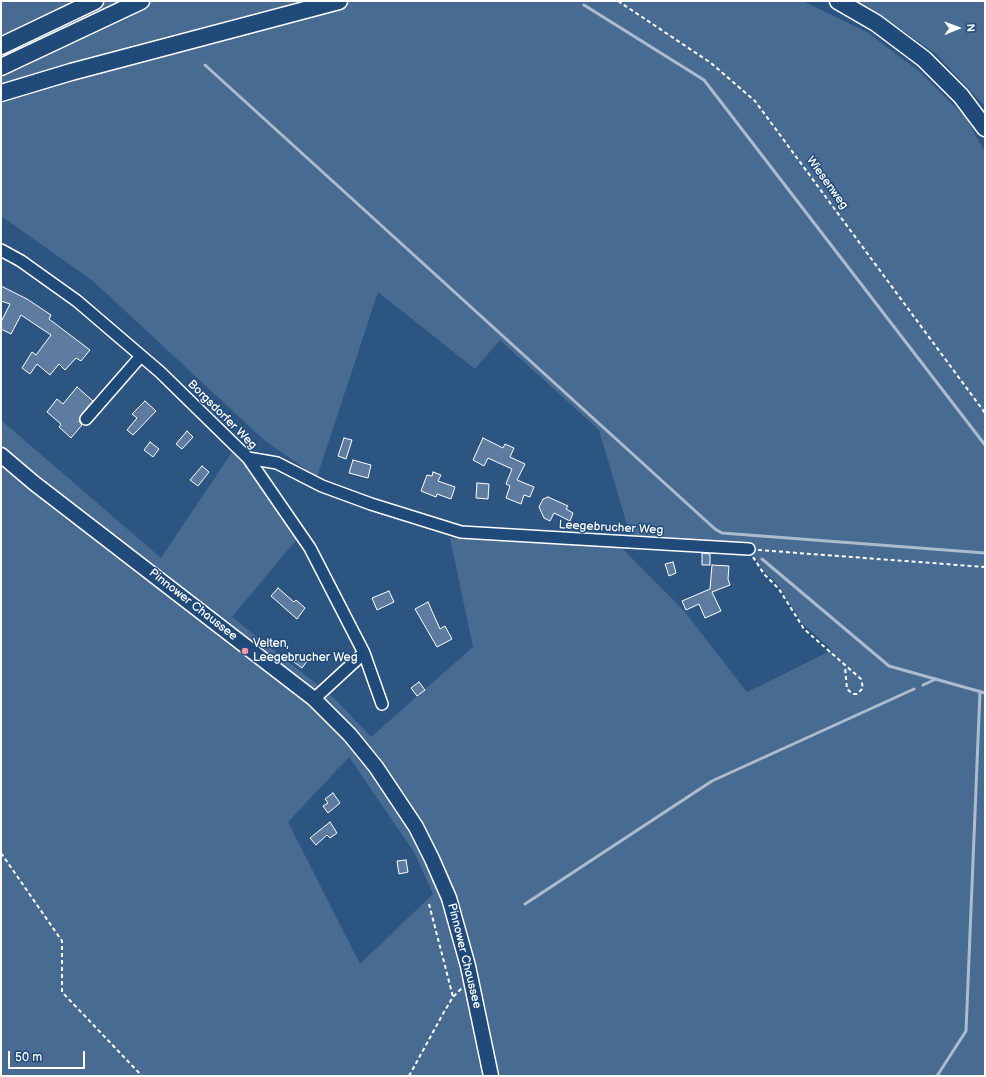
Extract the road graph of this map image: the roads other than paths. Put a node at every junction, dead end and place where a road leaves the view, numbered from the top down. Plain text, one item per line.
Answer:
1 (95, 1) edge
2 (141, 1) edge
3 (340, 1) edge
4 (838, 1) edge
5 (1, 46) edge
6 (1, 67) edge
7 (1, 93) edge
8 (985, 128) edge
9 (1, 250) edge
10 (141, 356) junction
11 (86, 419) dead end
12 (1, 455) edge
13 (248, 458) junction
14 (749, 549) road end
15 (364, 653) junction
16 (314, 699) junction
17 (382, 704) dead end
18 (492, 1076) edge

1 - 5 highway
2 - 6 highway
3 - 7 highway
4 - 8 highway
9 - 10 street, Borgsdorfer Weg
10 - 11 street
10 - 13 street, Borgsdorfer Weg
12 - 16 main road, Pinnower Chaussee
13 - 14 street, Leegebrucher Weg
13 - 15 street, Borgsdorfer Weg
15 - 16 street
15 - 17 street, Borgsdorfer Weg
16 - 18 main road, Pinnower Chaussee

